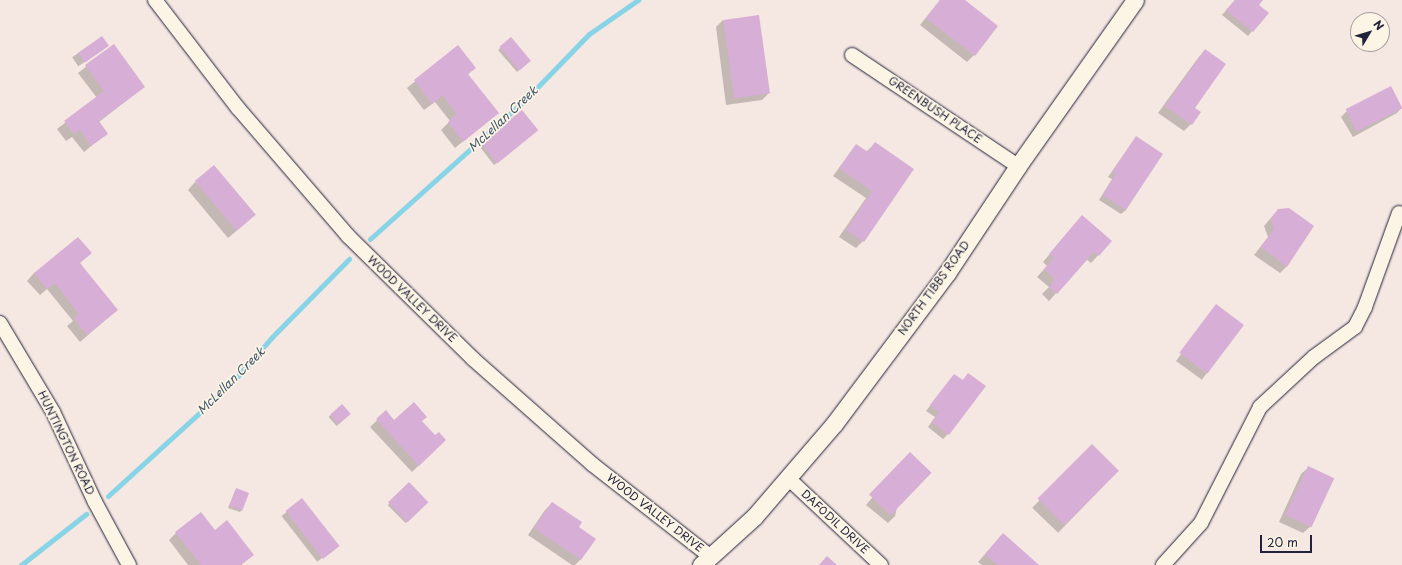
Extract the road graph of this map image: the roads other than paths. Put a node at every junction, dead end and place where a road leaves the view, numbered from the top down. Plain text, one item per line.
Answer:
1 (155, 0) edge
2 (1135, 0) edge
3 (852, 55) dead end
4 (1018, 166) junction
5 (1399, 213) dead end
6 (0, 323) edge
7 (789, 479) junction
8 (706, 561) edge
9 (129, 565) edge
10 (881, 565) edge
11 (1163, 565) edge

1 - 8 street, WOOD VALLEY DRIVE
2 - 4 street, NORTH TIBBS ROAD
3 - 4 street, GREENBUSH PLACE
4 - 7 street, NORTH TIBBS ROAD
5 - 11 street
6 - 9 street, HUNTINGTON ROAD
7 - 8 street, NORTH TIBBS ROAD
7 - 10 street, DAFODIL DRIVE

